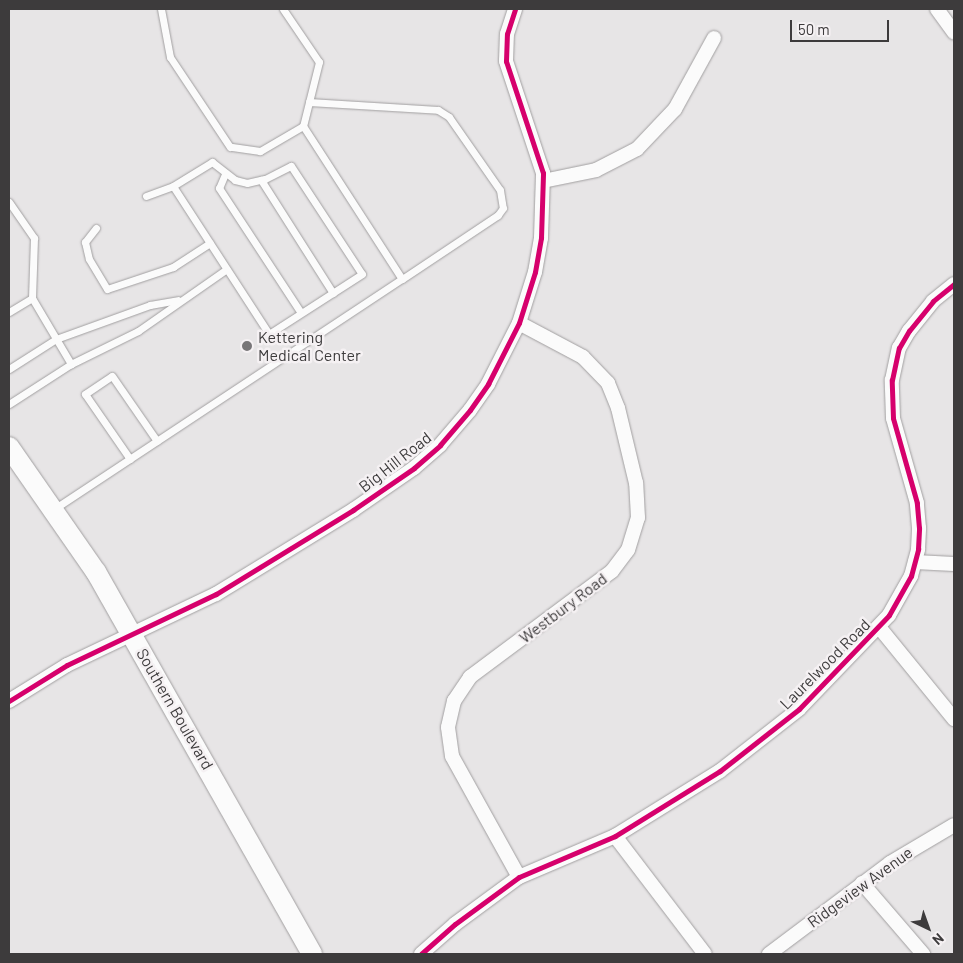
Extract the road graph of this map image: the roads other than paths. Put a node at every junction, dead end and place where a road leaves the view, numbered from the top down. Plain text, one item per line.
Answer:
1 (161, 9) edge
2 (282, 9) edge
3 (515, 9) edge
4 (937, 9) edge
5 (954, 32) edge
6 (714, 38) dead end
7 (309, 102) junction
8 (303, 126) junction
9 (225, 174) junction
10 (260, 180) junction
11 (543, 181) junction
12 (172, 186) junction
13 (146, 196) dead end
14 (9, 202) edge
15 (96, 228) dead end
16 (210, 243) junction
17 (227, 268) junction
18 (402, 279) junction
19 (954, 284) edge
20 (333, 293) junction
21 (32, 298) junction
22 (179, 300) junction
23 (9, 312) edge
24 (302, 313) junction
25 (520, 323) junction
26 (56, 339) junction
27 (71, 364) junction
28 (9, 369) edge
29 (9, 404) edge
30 (157, 441) junction
31 (9, 447) edge
32 (130, 459) junction
33 (54, 509) junction
34 (915, 562) junction
35 (954, 564) edge
36 (879, 627) junction
37 (133, 634) junction
38 (9, 701) edge
39 (954, 718) edge
40 (954, 825) edge
41 (615, 836) junction
42 (519, 877) junction
43 (862, 883) junction
44 (312, 954) edge
45 (421, 954) edge
46 (704, 954) edge
47 (769, 954) edge
48 (923, 954) edge

1 - 8 lane
2 - 7 lane
3 - 11 street, Big Hill Road
4 - 5 street
6 - 11 street
7 - 8 lane
7 - 18 lane
8 - 18 lane
9 - 10 lane
9 - 12 lane
9 - 24 lane
10 - 20 lane
10 - 20 lane
11 - 25 street, Big Hill Road
12 - 13 lane
12 - 16 lane
14 - 21 lane
15 - 16 lane
16 - 17 lane
17 - 22 lane
17 - 24 lane
18 - 30 lane
19 - 34 street, Laurelwood Road
20 - 24 lane
21 - 23 lane
21 - 26 lane
22 - 26 lane
22 - 27 lane
25 - 37 street, Big Hill Road
25 - 42 street, Westbury Road
26 - 27 lane
26 - 28 lane
27 - 29 lane
30 - 32 lane
30 - 32 lane
31 - 33 street, Southern Boulevard
32 - 33 lane
33 - 37 street, Southern Boulevard
34 - 35 street
34 - 36 street, Laurelwood Road
36 - 39 street
36 - 41 street, Laurelwood Road
37 - 38 street, Big Hill Road
37 - 44 street, Southern Boulevard
40 - 43 street, Ridgeview Avenue
41 - 42 street, Laurelwood Road
41 - 46 street
42 - 45 street, Laurelwood Road
43 - 47 street, Ridgeview Avenue
43 - 48 street

